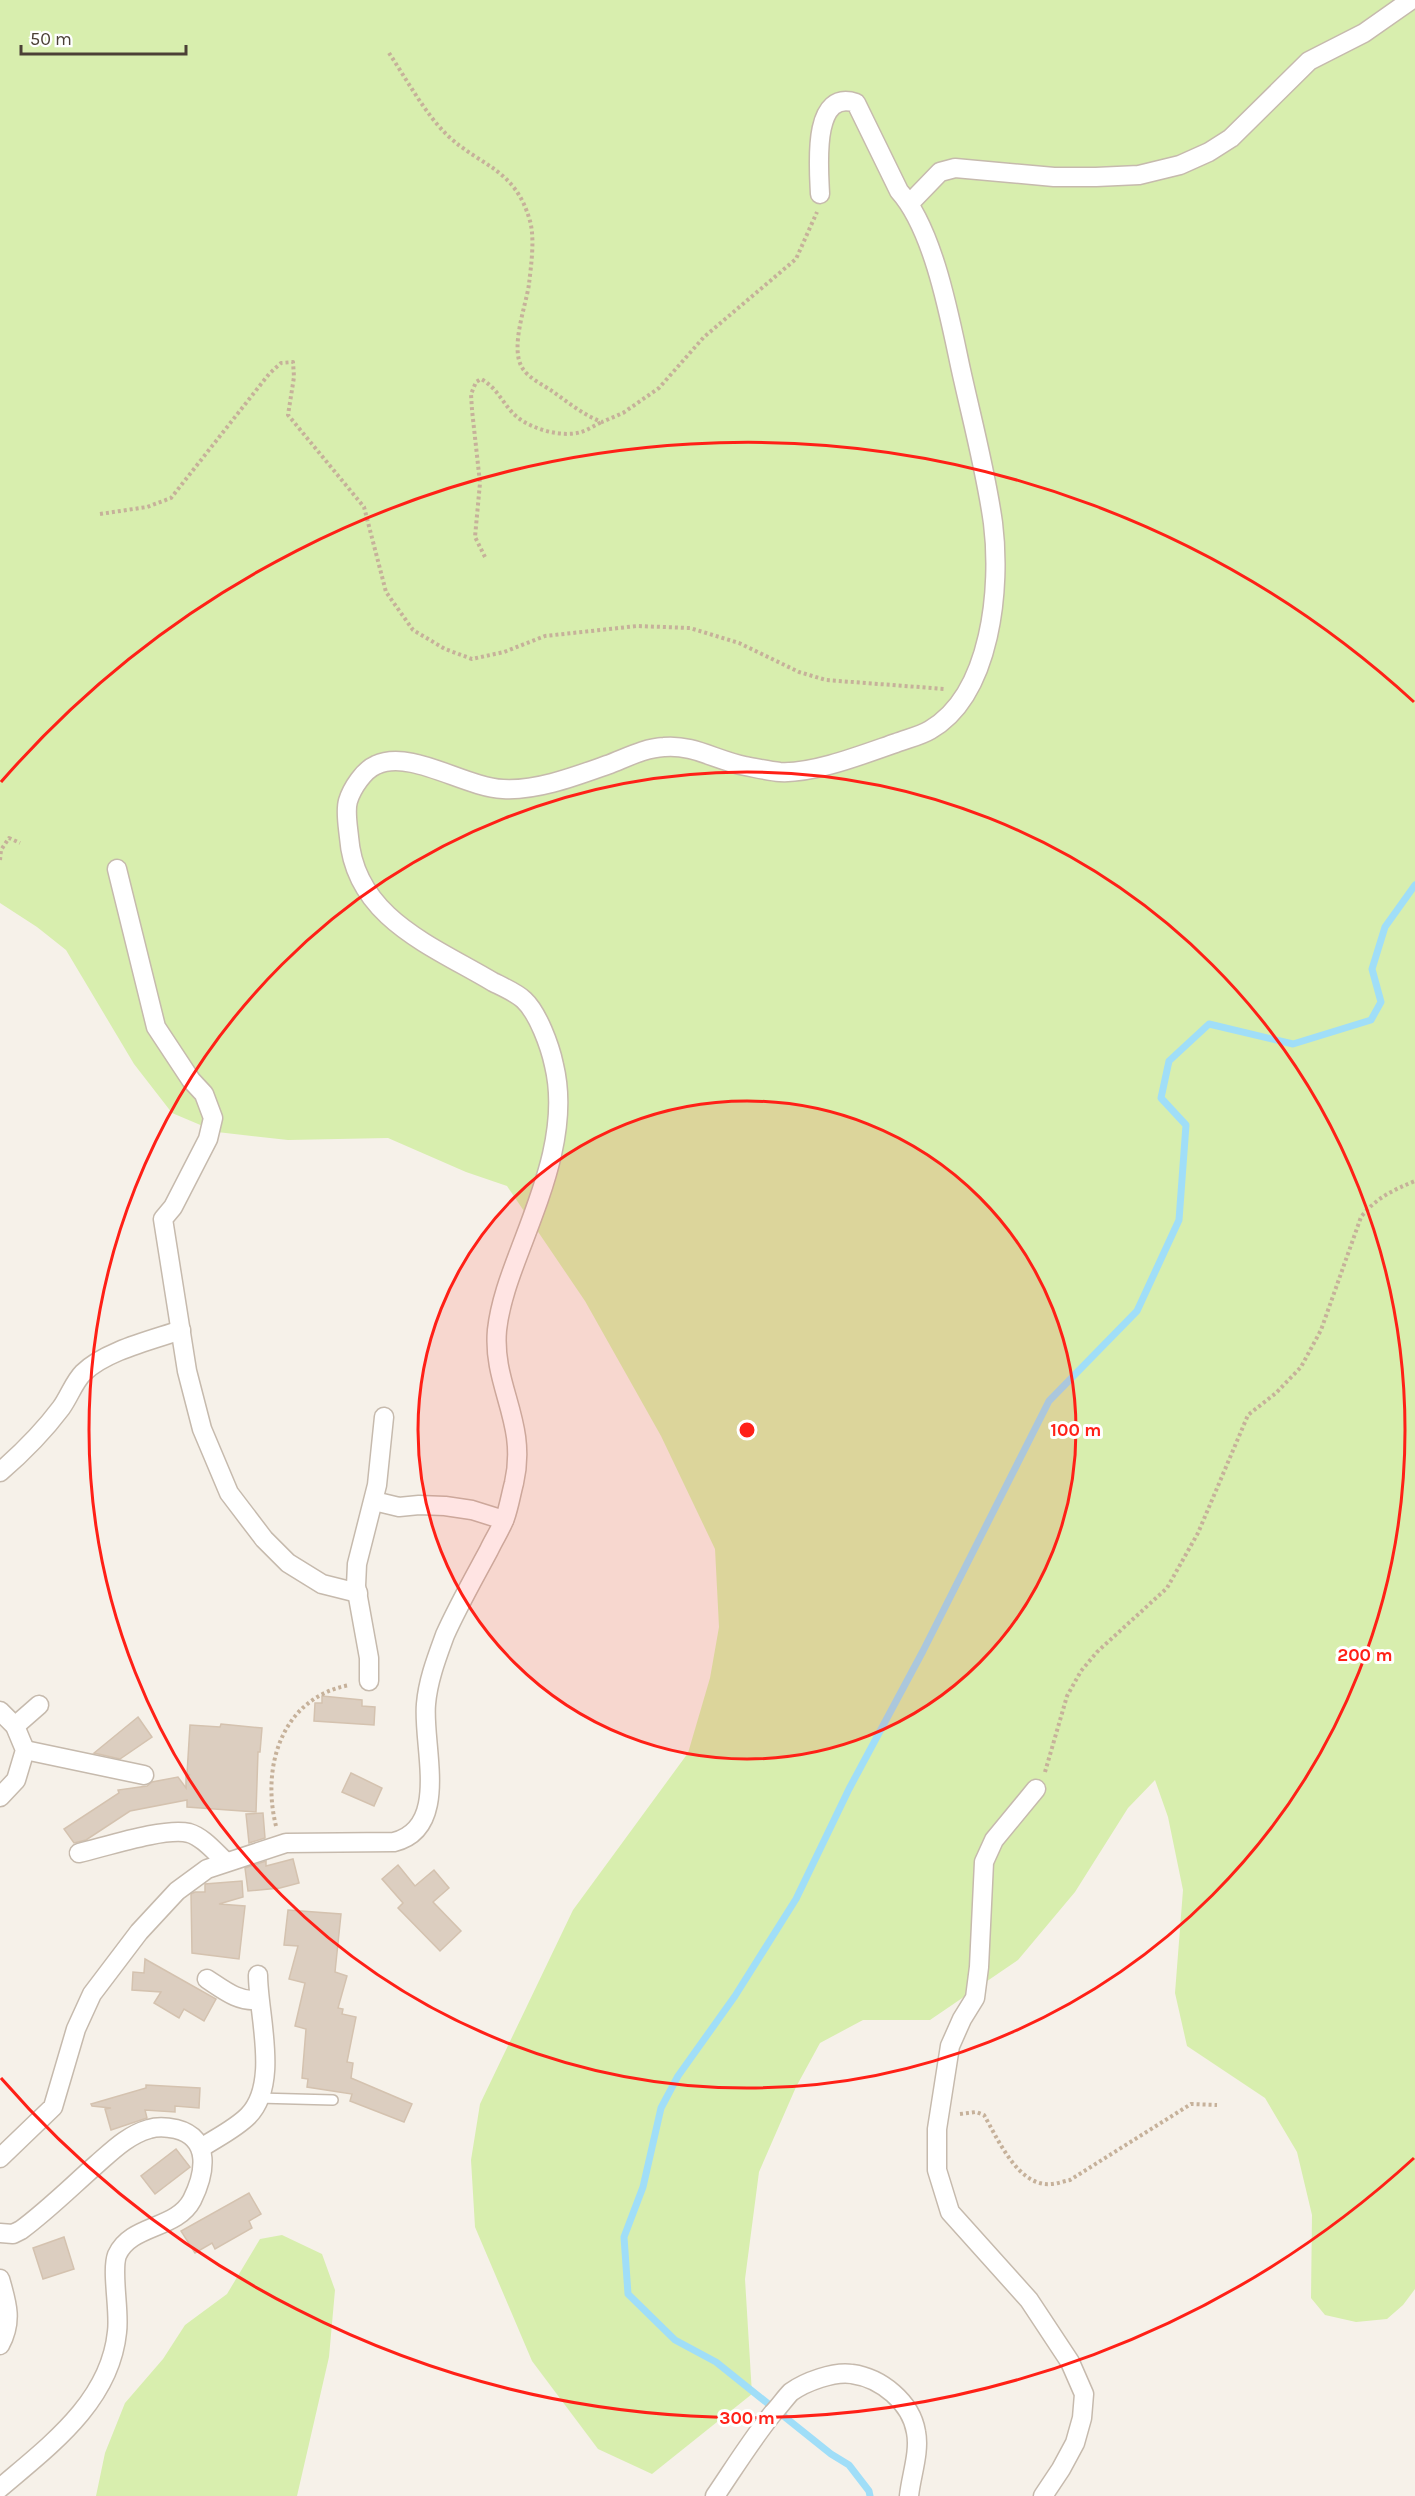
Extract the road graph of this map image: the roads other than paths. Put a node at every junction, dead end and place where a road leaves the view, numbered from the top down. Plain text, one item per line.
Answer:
1 (1411, 0) edge
2 (820, 194) road end
3 (910, 202) junction
4 (117, 869) dead end
5 (181, 1330) junction
6 (384, 1417) dead end
7 (0, 1472) edge
8 (374, 1501) junction
9 (504, 1520) junction
10 (358, 1593) junction
11 (369, 1681) road end
12 (39, 1705) dead end
13 (0, 1711) edge
14 (15, 1726) junction
15 (25, 1750) junction
16 (144, 1775) dead end
17 (1036, 1789) road end
18 (0, 1797) edge
19 (79, 1853) dead end
20 (226, 1862) junction
21 (258, 1975) dead end
22 (207, 1979) dead end
23 (258, 2000) junction
24 (258, 2098) junction
25 (333, 2100) dead end
26 (201, 2148) junction
27 (0, 2158) edge
28 (0, 2233) edge
29 (0, 2279) edge
30 (0, 2344) edge
31 (0, 2488) edge
32 (715, 2496) edge
33 (909, 2496) edge
34 (1043, 2496) edge

1 - 3 street
2 - 3 street
3 - 9 street
4 - 5 street
5 - 7 street
5 - 10 street
6 - 8 street
8 - 9 street
8 - 10 street
9 - 20 street
10 - 11 street
12 - 14 street
13 - 14 street
14 - 15 street
15 - 16 street
15 - 18 street
17 - 34 street
19 - 20 street
20 - 27 street
21 - 23 street
22 - 23 street
23 - 24 street
24 - 25 lane
24 - 26 street
26 - 28 street
26 - 31 street
29 - 30 street
32 - 33 street

